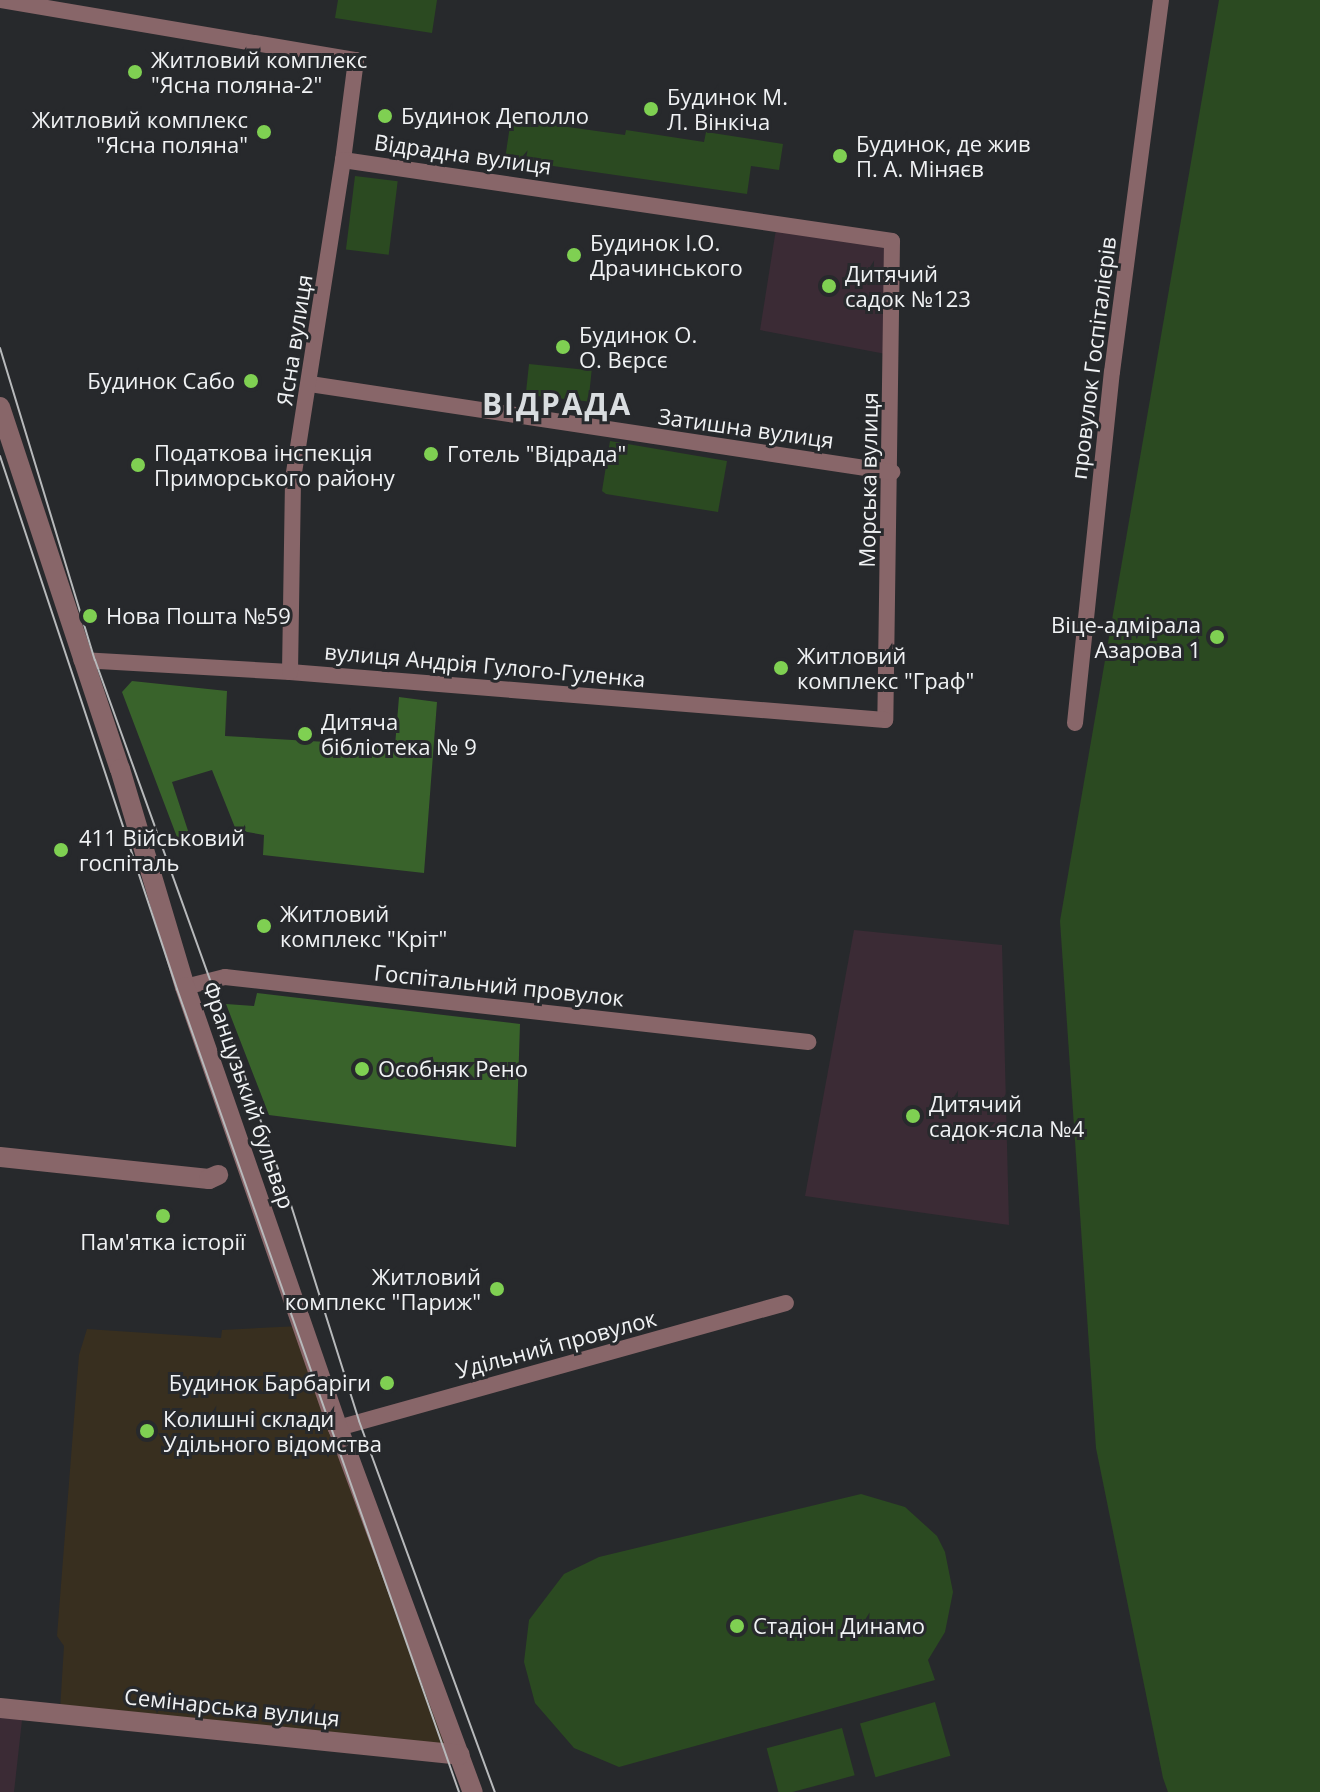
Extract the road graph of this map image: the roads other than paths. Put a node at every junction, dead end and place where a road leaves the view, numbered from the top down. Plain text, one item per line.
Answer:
1 (0, 0) edge
2 (1161, 0) edge
3 (343, 160) junction
4 (892, 241) joint
5 (310, 384) junction
6 (0, 407) edge
7 (892, 472) junction
8 (81, 660) junction
9 (290, 672) junction
10 (885, 720) joint
11 (1075, 723) dead end
12 (185, 987) junction
13 (808, 1042) dead end
14 (0, 1157) edge
15 (253, 1177) junction
16 (786, 1303) dead end
17 (338, 1428) junction
18 (0, 1708) edge
19 (460, 1755) junction
20 (473, 1792) edge

1 - 3 street, Відрадна вулиця
2 - 11 street, провулок Госпіталієрів
3 - 4 street, Відрадна вулиця
3 - 5 street, Ясна вулиця
4 - 7 street, Морська вулиця
5 - 7 street, Затишна вулиця
5 - 9 street, Ясна вулиця
6 - 8 street, Французький бульвар
7 - 10 street, Морська вулиця
8 - 9 street, вулиця Андрія Гулого-Гуленка
8 - 12 street, Французький бульвар
9 - 10 street, вулиця Андрія Гулого-Гуленка
12 - 13 street, Госпітальний провулок
12 - 15 street, Французький бульвар
14 - 15 street
15 - 17 street, Французький бульвар
16 - 17 street, Удільний провулок
17 - 19 street, Французький бульвар
18 - 19 street, Семінарська вулиця
19 - 20 street, Французький бульвар

